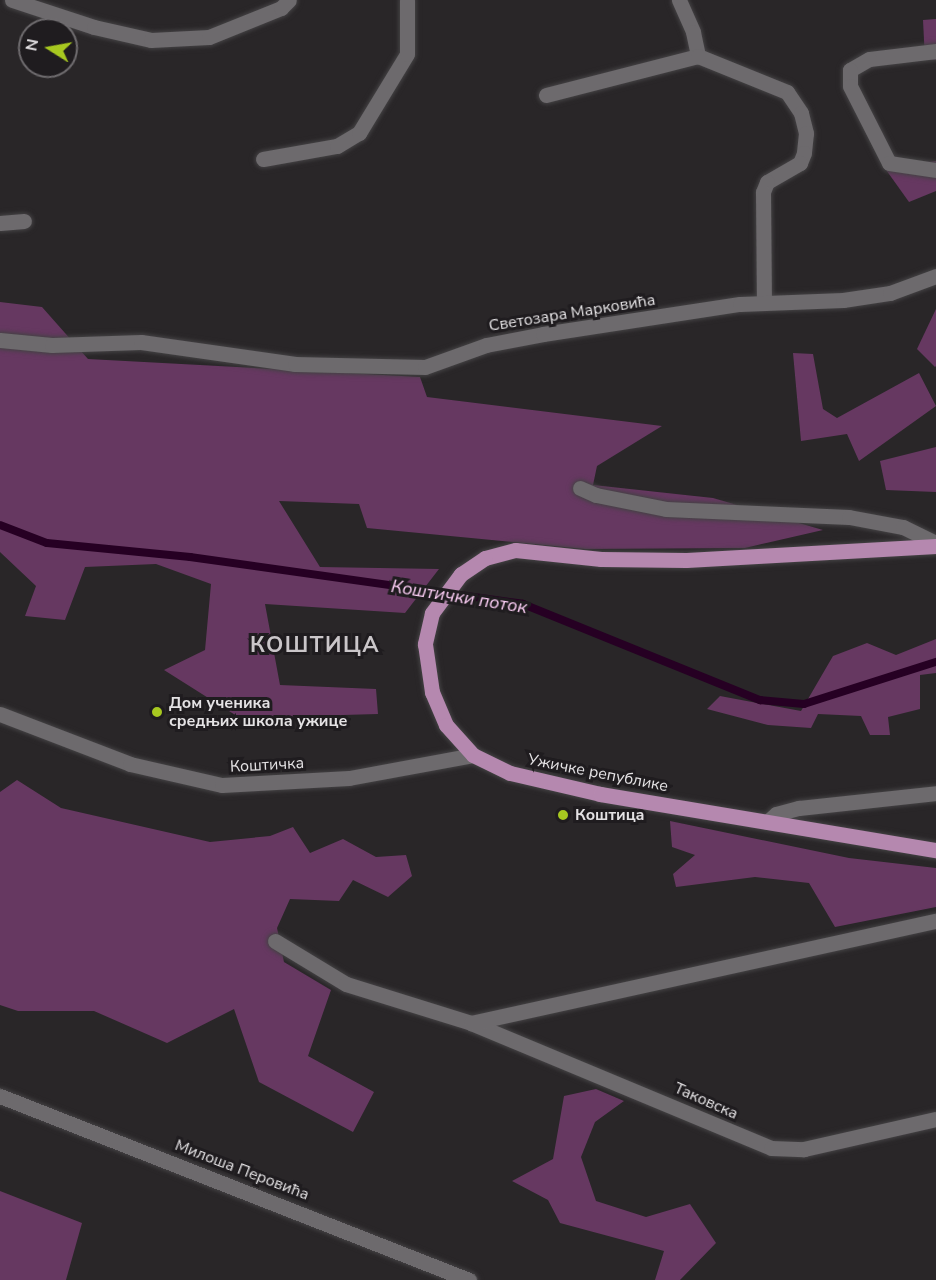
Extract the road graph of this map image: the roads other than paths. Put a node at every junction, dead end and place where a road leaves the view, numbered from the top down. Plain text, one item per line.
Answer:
1 (12, 0) edge
2 (289, 0) edge
3 (407, 0) edge
4 (679, 0) edge
5 (936, 51) edge
6 (698, 57) junction
7 (546, 95) dead end
8 (263, 159) dead end
9 (936, 170) edge
10 (24, 221) dead end
11 (0, 224) edge
12 (936, 276) edge
13 (764, 303) junction
14 (0, 340) edge
15 (580, 488) dead end
16 (936, 544) edge
17 (0, 714) edge
18 (473, 754) junction
19 (936, 793) edge
20 (767, 822) junction
21 (936, 850) edge
22 (936, 921) edge
23 (275, 941) dead end
24 (471, 1023) junction
25 (0, 1096) edge
26 (936, 1119) edge
27 (470, 1280) edge

1 - 2 street
3 - 8 street
4 - 6 street
5 - 9 street
6 - 7 street
6 - 13 street
10 - 11 street
12 - 13 street, Светозара Марковића
13 - 14 street, Светозара Марковића
15 - 16 street, Ужичке републике
16 - 18 main road, Ужичке републике
17 - 18 street, Коштичка
18 - 20 main road, Ужичке републике
19 - 20 street
20 - 21 main road, Ужичке републике
22 - 24 street, Таковска
23 - 24 street, Таковска
24 - 26 street, Таковска
25 - 27 street, Милоша Перовића

